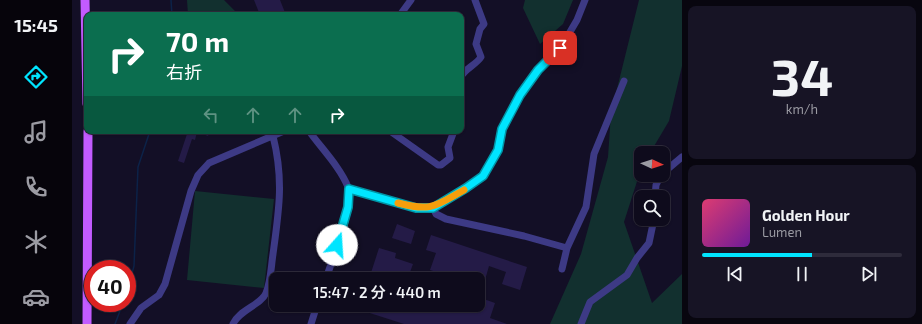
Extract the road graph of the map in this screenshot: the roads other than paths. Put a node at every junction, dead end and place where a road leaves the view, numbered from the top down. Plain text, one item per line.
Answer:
1 (85, 0) edge
2 (411, 0) edge
3 (475, 0) edge
4 (585, 0) edge
5 (85, 12) edge
6 (402, 12) edge
7 (464, 73) edge
8 (624, 82) dead end
9 (88, 134) edge
10 (277, 134) edge
11 (311, 134) edge
12 (394, 134) edge
13 (453, 134) edge
14 (273, 136) junction
15 (682, 157) edge
16 (670, 167) edge
17 (349, 189) junction
18 (433, 208) junction
19 (653, 226) edge
20 (567, 248) junction
21 (562, 269) dead end
22 (328, 272) edge
23 (315, 312) edge
24 (87, 324) edge
25 (130, 324) edge
26 (233, 324) edge
27 (311, 324) edge
28 (581, 324) edge

1 - 5 main road
2 - 6 street
3 - 7 street
4 - 18 street
8 - 20 street
9 - 24 main road
10 - 14 street
11 - 17 street
12 - 13 street
14 - 25 street
14 - 26 street
15 - 16 street
17 - 18 street
17 - 22 street
18 - 20 street
19 - 28 street
20 - 21 street
23 - 27 street

